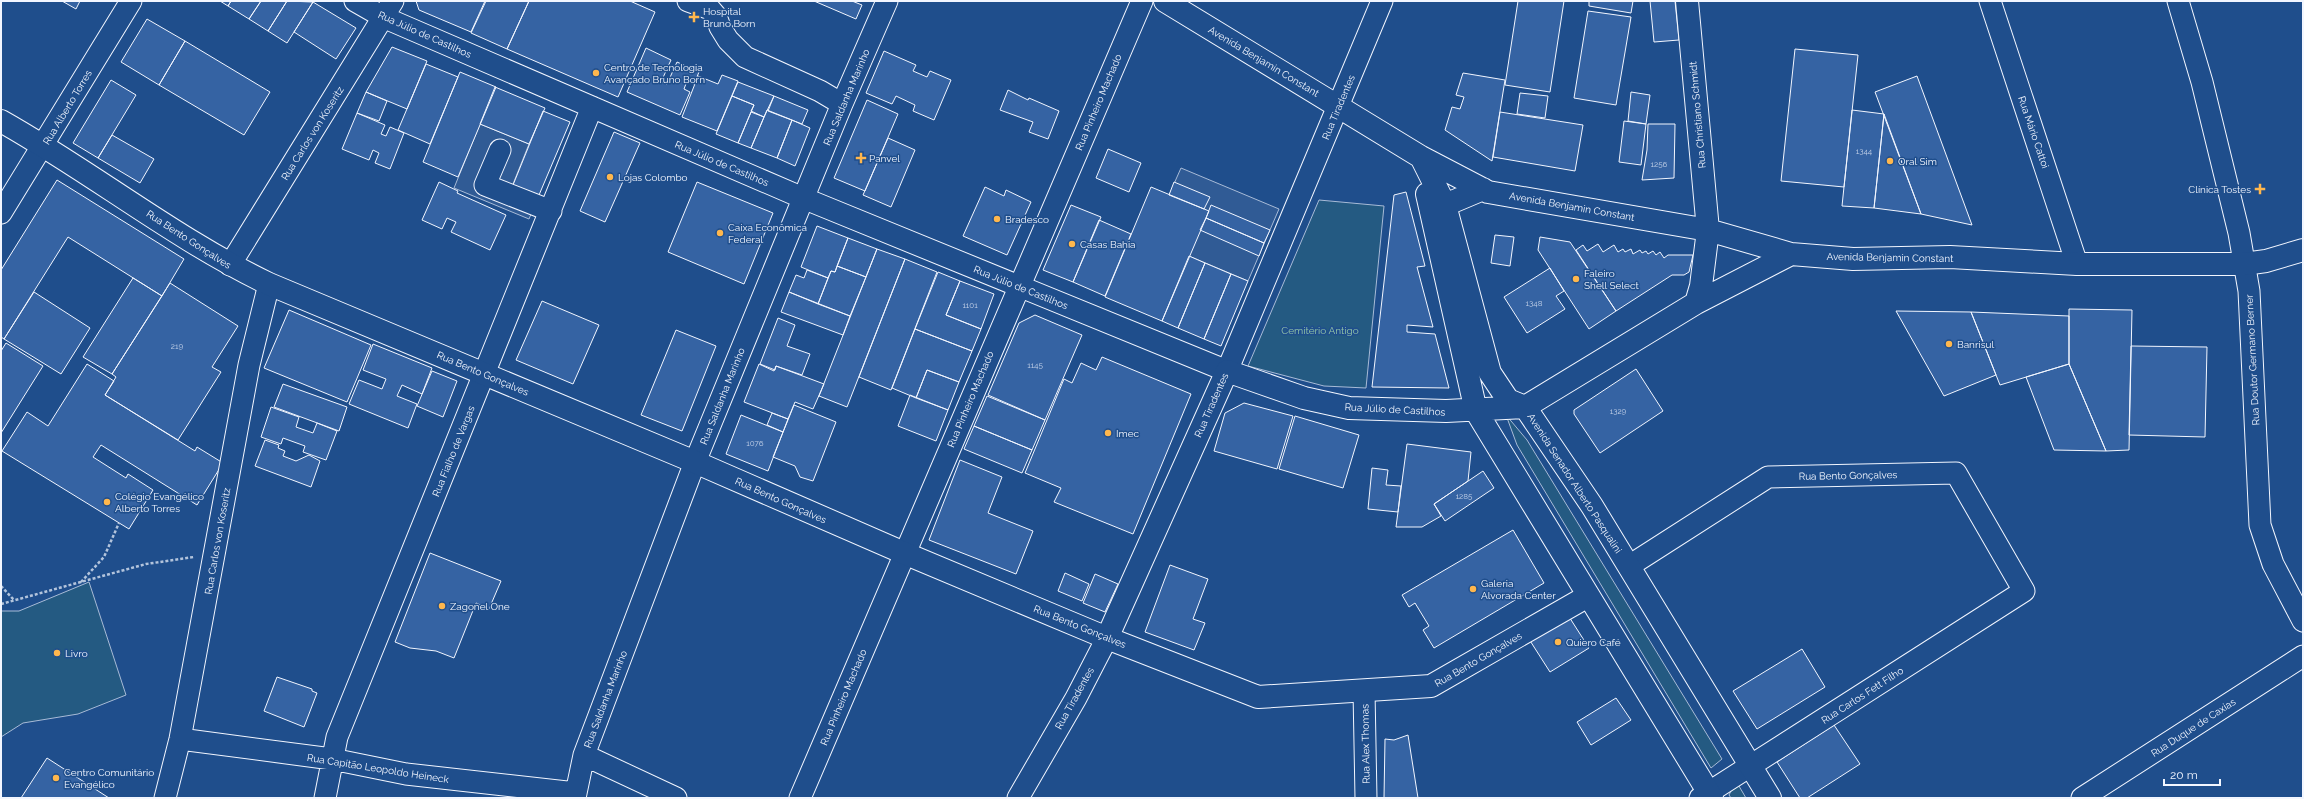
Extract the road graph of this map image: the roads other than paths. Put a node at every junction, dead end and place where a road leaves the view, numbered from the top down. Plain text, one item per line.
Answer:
1 (131, 1) edge
2 (354, 1) edge
3 (688, 1) edge
4 (887, 1) edge
5 (1142, 1) edge
6 (1165, 1) edge
7 (1382, 1) edge
8 (1687, 1) edge
9 (1990, 1) edge
10 (2178, 1) edge
11 (388, 9) edge
12 (842, 104) junction
13 (1338, 106) junction
14 (592, 107) junction
15 (1, 121) edge
16 (44, 145) junction
17 (500, 150) dead end
18 (1413, 152) junction
19 (1483, 189) junction
20 (803, 198) junction
21 (1436, 206) junction
22 (551, 211) junction
23 (1, 213) edge
24 (1708, 230) junction
25 (2303, 250) edge
26 (1791, 254) junction
27 (2077, 264) junction
28 (2244, 264) junction
29 (230, 265) junction
30 (269, 284) junction
31 (1018, 286) junction
32 (1696, 303) junction
33 (1227, 371) junction
34 (484, 374) junction
35 (1525, 407) junction
36 (1476, 411) junction
37 (695, 462) junction
38 (904, 553) junction
39 (1629, 566) junction
40 (2024, 592) joint
41 (1588, 596) junction
42 (2303, 621) edge
43 (1107, 638) junction
44 (2303, 656) edge
45 (1364, 691) junction
46 (180, 739) junction
47 (584, 755) junction
48 (332, 760) junction
49 (1751, 766) junction
50 (575, 795) edge
51 (1707, 796) edge
52 (165, 798) edge
53 (325, 798) edge
54 (676, 798) edge
55 (800, 798) edge
56 (1018, 798) edge
57 (1366, 798) edge
58 (1770, 798) edge
59 (2082, 798) edge

1 - 16 street, Rua Alberto Torres
2 - 11 street, Rua Júlio de Castilhos
3 - 12 street
4 - 12 street, Rua Saldanha Marinho
5 - 31 street, Rua Pinheiro Machado
6 - 13 main road, Avenida Benjamin Constant
7 - 13 street, Rua Tiradentes
8 - 24 main road, Rua Christiano Schmidt
9 - 27 street, Rua Mário Cattoi
10 - 28 street, Rua Doutor Germano Berner
11 - 14 street, Rua Júlio de Castilhos
11 - 29 street, Rua Carlos von Koseritz
12 - 20 street, Rua Saldanha Marinho
13 - 18 main road, Avenida Benjamin Constant
13 - 33 street, Rua Tiradentes
14 - 20 street, Rua Júlio de Castilhos
14 - 22 street, Rua Fialho de Vargas
15 - 16 main road, Rua Bento Gonçalves
16 - 23 street, Rua Alberto Torres
16 - 29 main road, Rua Bento Gonçalves
17 - 22 street
18 - 19 main road, Avenida Benjamin Constant
18 - 21 main road, Avenida Senador Alberto Pasqualini
19 - 21 main road
19 - 24 main road, Avenida Benjamin Constant
20 - 31 street, Rua Júlio de Castilhos
20 - 37 street, Rua Saldanha Marinho
21 - 35 main road, Avenida Senador Alberto Pasqualini
21 - 36 main road, Avenida Senador Alberto Pasqualini
22 - 34 street, Rua Fialho de Vargas
24 - 26 main road, Avenida Benjamin Constant
24 - 32 main road
25 - 28 main road, Avenida Benjamin Constant
26 - 27 main road, Avenida Benjamin Constant
26 - 32 main road, Rua Júlio de Castilhos
27 - 28 main road, Avenida Benjamin Constant
28 - 42 street, Rua Doutor Germano Berner
29 - 30 main road, Rua Bento Gonçalves
30 - 34 main road, Rua Bento Gonçalves
30 - 46 street, Rua Carlos von Koseritz
31 - 33 street, Rua Júlio de Castilhos
31 - 38 street, Rua Pinheiro Machado
32 - 35 main road, Rua Júlio de Castilhos
33 - 36 main road, Rua Júlio de Castilhos
33 - 43 main road, Rua Tiradentes
34 - 37 main road, Rua Bento Gonçalves
34 - 48 street, Rua Fialho de Vargas
35 - 36 main road, Rua Júlio de Castilhos
35 - 39 main road, Avenida Senador Alberto Pasqualini
36 - 41 main road, Avenida Senador Alberto Pasqualini
37 - 38 main road, Rua Bento Gonçalves
37 - 47 street, Rua Saldanha Marinho
38 - 43 main road, Rua Bento Gonçalves
38 - 55 street, Rua Pinheiro Machado
39 - 40 street, Rua Bento Gonçalves
39 - 49 main road, Avenida Senador Alberto Pasqualini
40 - 49 street, Rua Carlos Fett Filho
41 - 45 main road, Rua Bento Gonçalves
41 - 51 main road, Avenida Senador Alberto Pasqualini
43 - 45 main road, Rua Bento Gonçalves
43 - 56 street, Rua Tiradentes
44 - 59 street, Rua Duque de Caxias
45 - 57 street, Rua Alex Thomas
46 - 48 street, Rua Capitão Leopoldo Heineck
46 - 52 street, Rua Carlos von Koseritz
47 - 50 street, Rua Saldanha Marinho
47 - 54 street
48 - 50 street, Rua Capitão Leopoldo Heineck
48 - 53 street, Rua Fialho de Vargas
49 - 51 street, Rua Carlos Fett Filho
49 - 58 main road, Avenida Senador Alberto Pasqualini

